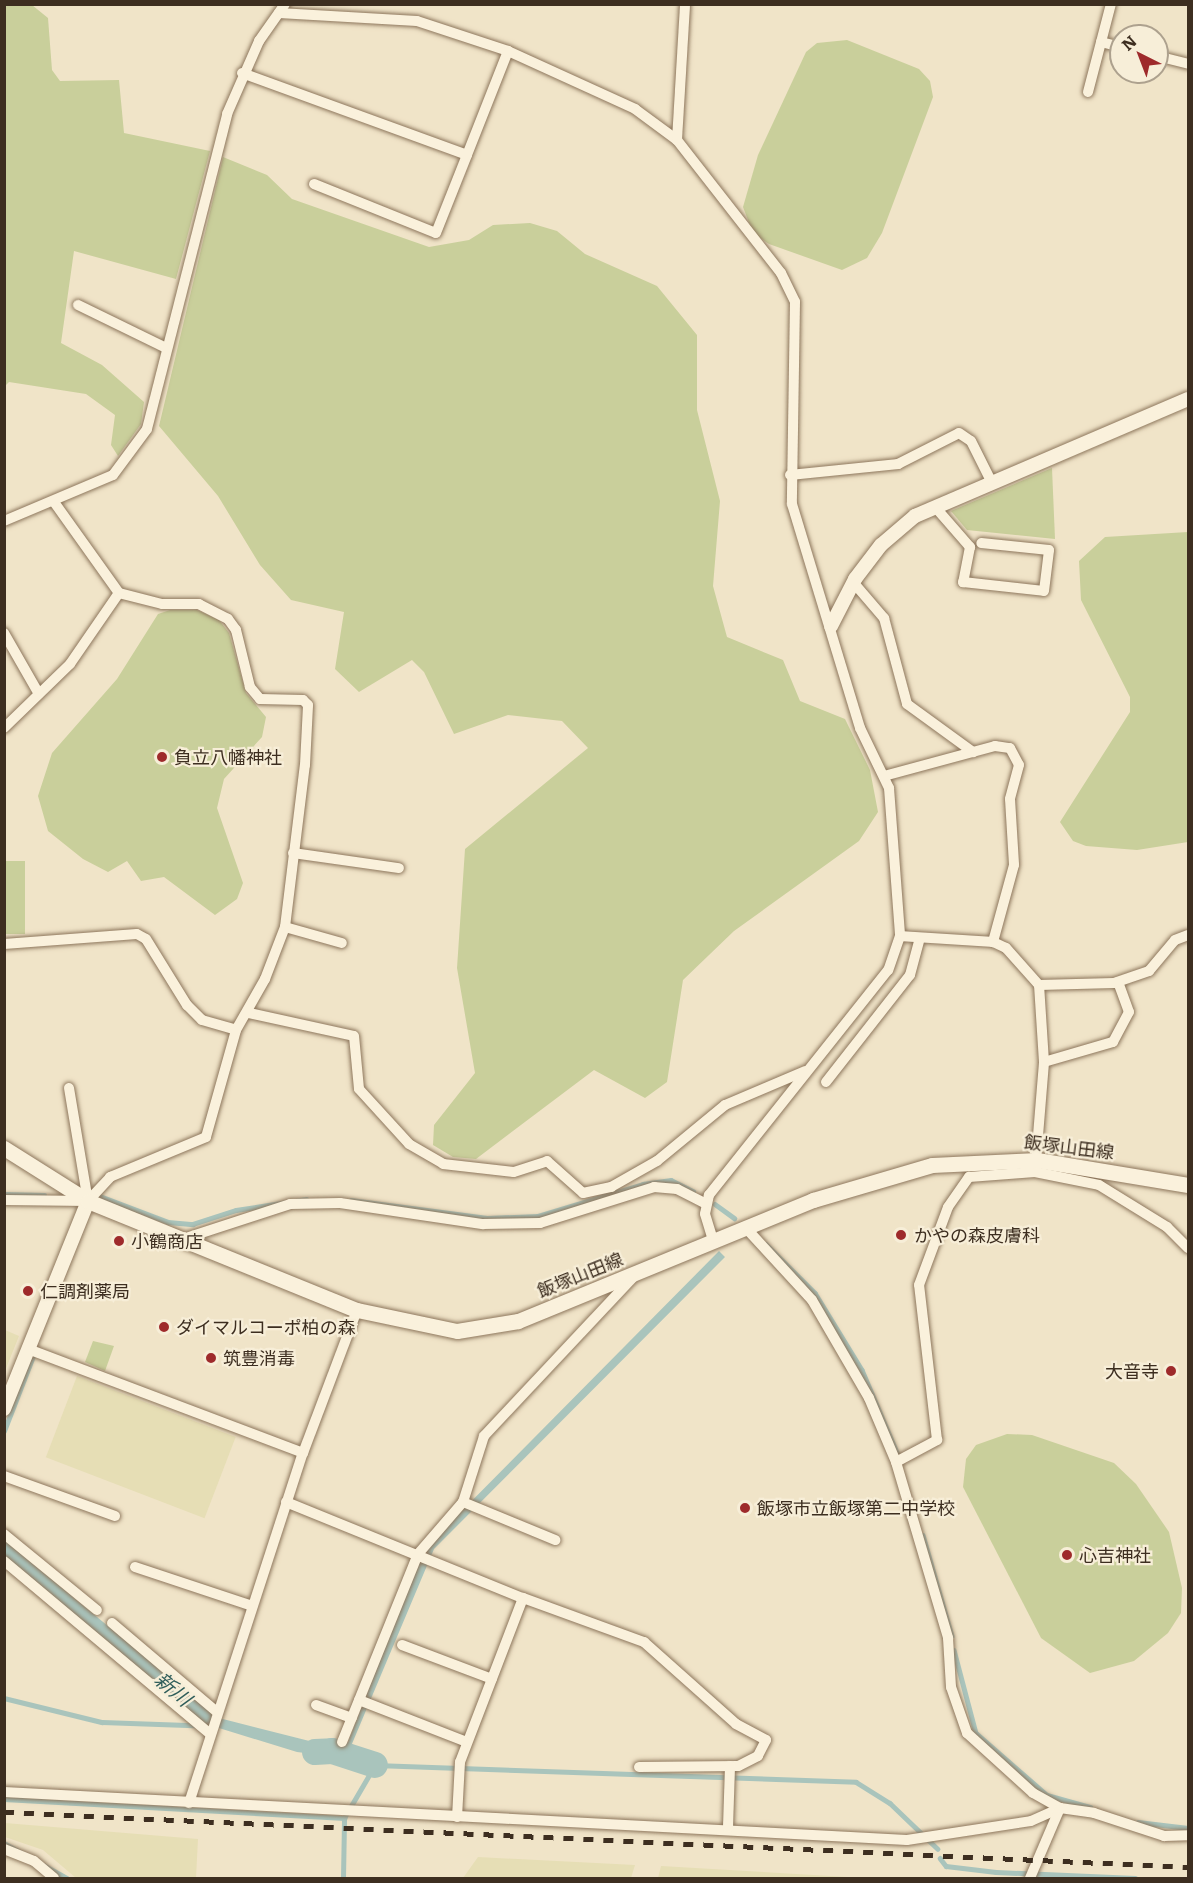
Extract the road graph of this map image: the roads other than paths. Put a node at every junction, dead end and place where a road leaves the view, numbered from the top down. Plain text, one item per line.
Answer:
1 (685, 4) edge
2 (1111, 4) edge
3 (282, 9) edge
4 (1101, 42) junction
5 (1109, 44) edge
6 (508, 51) junction
7 (1169, 59) edge
8 (1188, 64) edge
9 (242, 73) junction
10 (1088, 92) dead end
11 (677, 140) junction
12 (467, 155) junction
13 (314, 184) dead end
14 (78, 305) dead end
15 (164, 347) junction
16 (1188, 399) edge
17 (790, 475) junction
18 (992, 483) junction
19 (54, 502) junction
20 (936, 508) junction
21 (4, 521) edge
22 (981, 543) dead end
23 (853, 582) junction
24 (119, 593) junction
25 (831, 626) junction
26 (4, 633) edge
27 (39, 694) junction
28 (4, 728) edge
29 (973, 752) junction
30 (884, 776) junction
31 (292, 853) junction
32 (399, 868) dead end
33 (285, 927) junction
34 (1188, 935) edge
35 (900, 936) junction
36 (920, 938) junction
37 (993, 942) junction
38 (342, 943) dead end
39 (4, 944) edge
40 (1118, 982) junction
41 (1039, 985) junction
42 (249, 1013) junction
43 (236, 1030) junction
44 (1044, 1062) junction
45 (805, 1071) junction
46 (826, 1082) dead end
47 (69, 1088) dead end
48 (4, 1148) edge
49 (1036, 1166) junction
50 (1188, 1185) edge
51 (611, 1187) junction
52 (615, 1199) junction
53 (4, 1200) edge
54 (88, 1202) junction
55 (706, 1204) junction
56 (745, 1227) junction
57 (186, 1238) junction
58 (713, 1240) junction
59 (1188, 1248) edge
60 (635, 1275) junction
61 (357, 1310) junction
62 (28, 1349) junction
63 (4, 1409) edge
64 (303, 1453) junction
65 (900, 1460) junction
66 (4, 1476) edge
67 (286, 1502) junction
68 (465, 1502) junction
69 (115, 1516) dead end
70 (4, 1534) edge
71 (555, 1540) dead end
72 (423, 1557) junction
73 (4, 1561) edge
74 (135, 1567) dead end
75 (523, 1598) junction
76 (252, 1606) junction
77 (97, 1610) dead end
78 (112, 1623) dead end
79 (402, 1645) dead end
80 (492, 1679) junction
81 (364, 1702) junction
82 (316, 1705) dead end
83 (216, 1714) junction
84 (352, 1718) junction
85 (211, 1731) junction
86 (342, 1742) dead end
87 (467, 1742) junction
88 (639, 1767) dead end
89 (729, 1769) junction
90 (4, 1792) edge
91 (189, 1803) junction
92 (1060, 1808) junction
93 (457, 1816) junction
94 (728, 1827) junction
95 (1188, 1835) edge
96 (4, 1849) edge
97 (1031, 1874) edge
98 (54, 1878) edge

1 - 11 street
2 - 4 street
3 - 6 street
3 - 9 street
4 - 5 street
4 - 10 street
6 - 11 street
6 - 12 street
7 - 8 street
9 - 12 street
9 - 15 street
11 - 17 street
12 - 13 street
14 - 15 street
15 - 19 street
16 - 18 street
17 - 18 street
17 - 25 street
18 - 20 street
19 - 21 street
19 - 24 street
20 - 22 street
20 - 23 street
23 - 25 street
23 - 29 street
24 - 27 street
24 - 31 street
25 - 30 street
26 - 27 street
27 - 28 street
29 - 30 street
29 - 37 street
30 - 35 street
31 - 32 street
31 - 33 street
33 - 38 street
33 - 42 street
34 - 40 street
35 - 36 street
35 - 45 street
36 - 37 street
36 - 46 street
37 - 41 street
39 - 43 street
40 - 41 street
40 - 44 street
41 - 44 street
42 - 43 street
42 - 51 street
43 - 54 street
44 - 49 street
45 - 51 street
45 - 55 street
47 - 54 street
48 - 54 main road, 飯塚山田線
49 - 50 main road, 飯塚山田線
49 - 56 main road, 飯塚山田線
49 - 59 street
49 - 65 street
51 - 52 street
52 - 55 street
52 - 57 street
53 - 54 street
54 - 57 main road, 飯塚山田線
54 - 62 street
55 - 58 street
56 - 58 main road, 飯塚山田線
56 - 65 street
57 - 61 main road, 飯塚山田線
58 - 60 main road, 飯塚山田線
60 - 61 main road, 飯塚山田線
60 - 68 street
61 - 64 street
62 - 63 street
62 - 64 street
64 - 67 street
65 - 92 street
66 - 69 street
67 - 72 street
67 - 76 street
68 - 71 street
68 - 72 street
70 - 77 street
72 - 75 street
72 - 81 street
73 - 85 street
74 - 76 street
75 - 80 street
75 - 89 street
76 - 83 street
78 - 83 street
79 - 80 street
80 - 87 street
81 - 84 street
81 - 87 street
82 - 84 street
83 - 85 street
84 - 86 street
85 - 91 street
87 - 93 street
88 - 89 street
89 - 94 street
90 - 91 street
91 - 93 street
92 - 94 street
92 - 95 street
92 - 97 street
93 - 94 street
96 - 98 street

